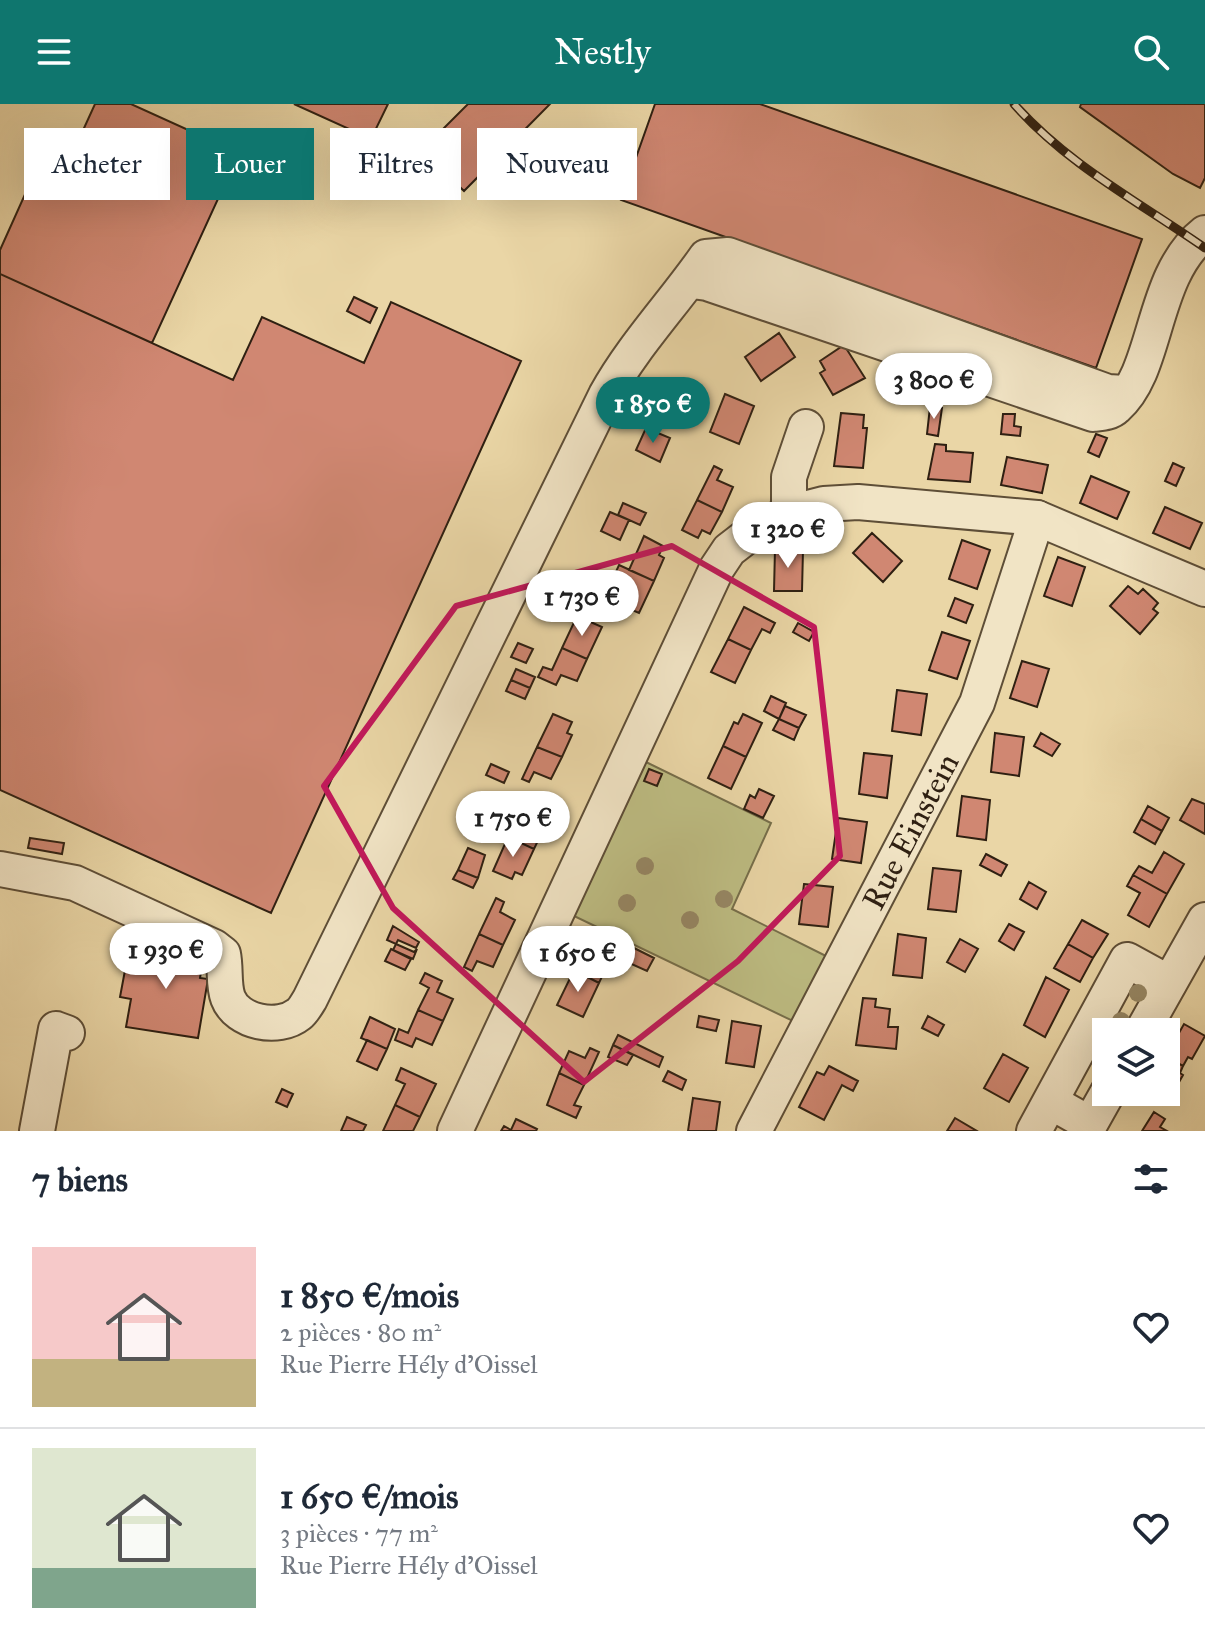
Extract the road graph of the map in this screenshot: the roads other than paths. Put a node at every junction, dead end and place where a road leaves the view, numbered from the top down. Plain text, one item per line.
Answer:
1 (1205, 233) edge
2 (806, 427) dead end
3 (789, 513) junction
4 (1037, 518) junction
5 (1205, 589) edge
6 (0, 869) edge
7 (1205, 920) edge
8 (1169, 983) junction
9 (1150, 1018) edge
10 (67, 1033) dead end
11 (1051, 1102) junction
12 (1100, 1106) edge
13 (37, 1131) edge
14 (455, 1131) edge
15 (754, 1131) edge
16 (1034, 1131) edge

1 - 6 street
2 - 3 street
3 - 4 street
3 - 14 street
4 - 5 street
4 - 15 street, Rue Einstein
7 - 8 street
8 - 9 street
8 - 11 street
10 - 13 street
11 - 12 street
11 - 16 street

